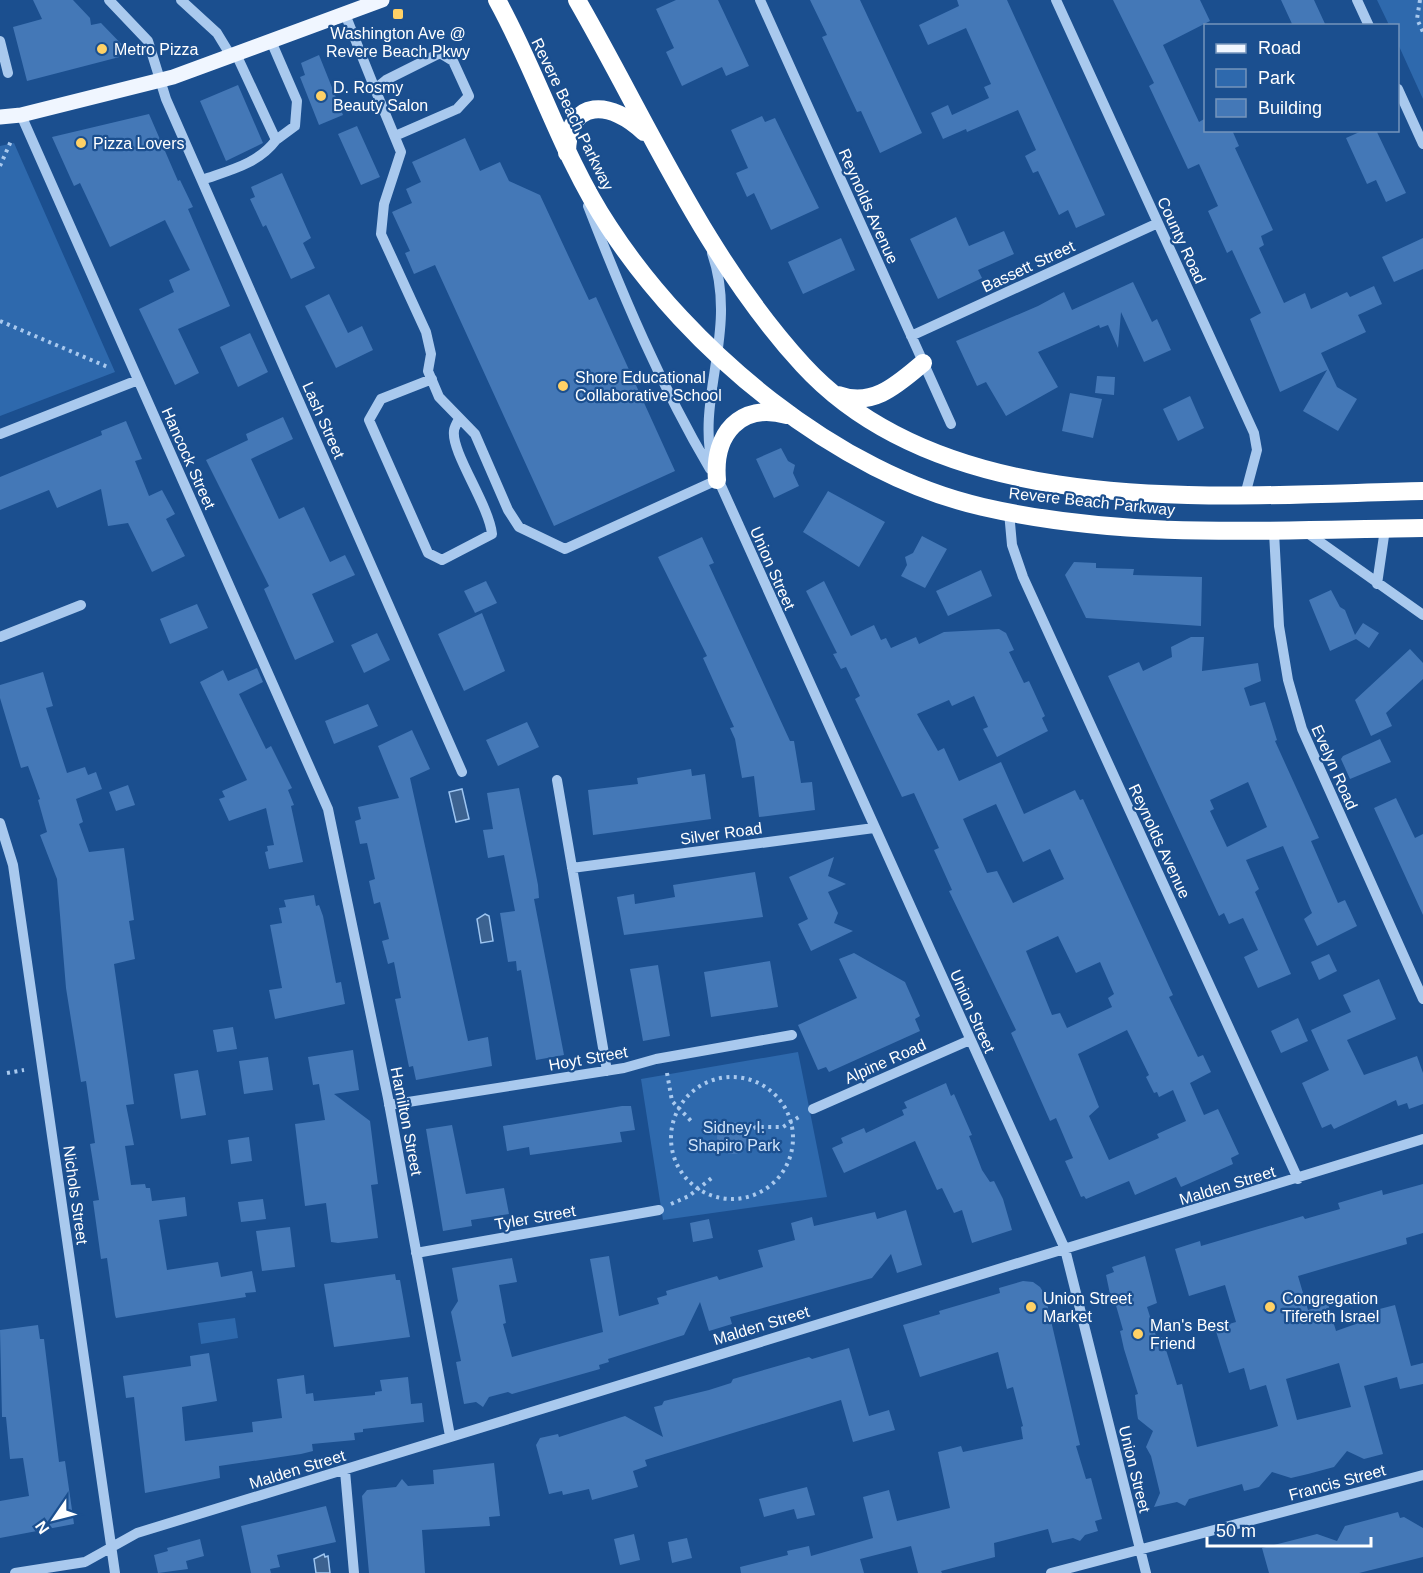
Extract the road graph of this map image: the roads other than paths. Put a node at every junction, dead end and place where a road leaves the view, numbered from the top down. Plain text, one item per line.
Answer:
1 (181, 0) edge
2 (382, 0) edge
3 (497, 0) edge
4 (577, 0) edge
5 (760, 0) edge
6 (1056, 0) edge
7 (1357, 0) edge
8 (116, 2) edge
9 (345, 14) junction
10 (1368, 24) edge
11 (0, 41) edge
12 (271, 41) junction
13 (234, 55) junction
14 (8, 73) dead end
15 (159, 81) junction
16 (375, 89) junction
17 (1399, 91) edge
18 (21, 115) junction
19 (0, 117) edge
20 (395, 136) junction
21 (276, 140) junction
22 (1423, 144) edge
23 (657, 147) junction
24 (567, 153) junction
25 (202, 180) junction
26 (699, 222) junction
27 (1158, 223) junction
28 (911, 336) junction
29 (718, 355) junction
30 (923, 363) junction
31 (138, 380) junction
32 (432, 380) junction
33 (832, 392) junction
34 (459, 418) junction
35 (796, 418) junction
36 (951, 424) dead end
37 (0, 434) edge
38 (717, 480) junction
39 (1423, 491) edge
40 (1245, 495) junction
41 (1009, 512) junction
42 (1423, 528) edge
43 (1385, 529) junction
44 (1274, 532) junction
45 (1306, 532) junction
46 (1377, 584) junction
47 (81, 605) dead end
48 (1423, 615) edge
49 (0, 637) edge
50 (462, 772) dead end
51 (557, 780) dead end
52 (329, 814) joint
53 (0, 823) edge
54 (874, 828) junction
55 (572, 868) junction
56 (1423, 999) edge
57 (792, 1035) dead end
58 (970, 1040) junction
59 (607, 1071) junction
60 (389, 1105) junction
61 (813, 1109) dead end
62 (1423, 1139) edge
63 (1298, 1179) junction
64 (659, 1210) road end
65 (1065, 1249) junction
66 (416, 1253) junction
67 (450, 1436) junction
68 (345, 1471) junction
69 (1423, 1475) edge
70 (112, 1547) junction
71 (1140, 1549) junction
72 (15, 1573) edge
73 (115, 1573) edge
74 (354, 1573) edge
75 (1050, 1573) edge
76 (1146, 1573) edge

1 - 13 street
2 - 9 main road
3 - 24 highway, Revere Beach Parkway
4 - 23 highway, Revere Beach Parkway
5 - 28 street, Reynolds Avenue
6 - 27 street, County Road
7 - 10 street
8 - 15 street, Lash Street
9 - 12 main road
9 - 16 street
11 - 14 street
12 - 13 main road
12 - 21 street
13 - 15 main road
13 - 21 street
15 - 18 main road
15 - 25 street, Lash Street
16 - 20 street
16 - 20 street
17 - 22 street
18 - 19 main road
18 - 31 street, Hancock Street
20 - 32 street
21 - 25 street
23 - 24 highway
23 - 26 highway, Revere Beach Parkway
24 - 29 highway, Revere Beach Parkway
24 - 38 street, Union Street
25 - 50 street, Lash Street
26 - 29 street, Union Street
26 - 33 highway, Revere Beach Parkway
27 - 28 street, Bassett Street
27 - 40 street, County Road
28 - 30 street, Reynolds Avenue
29 - 35 highway, Revere Beach Parkway
29 - 38 street, Union Street
30 - 33 highway
30 - 36 street, Reynolds Avenue
31 - 37 street
31 - 52 street, Hancock Street
32 - 34 street
32 - 34 street
33 - 40 highway, Revere Beach Parkway
34 - 38 street
35 - 38 highway
35 - 41 highway, Revere Beach Parkway
38 - 54 street, Union Street
39 - 40 highway, Revere Beach Parkway
41 - 44 highway, Revere Beach Parkway
41 - 63 street, Reynolds Avenue
42 - 43 highway, Revere Beach Parkway
43 - 45 highway, Revere Beach Parkway
43 - 46 street
44 - 45 highway, Revere Beach Parkway
44 - 56 street, Evelyn Road
45 - 46 street
46 - 48 street
47 - 49 street
51 - 55 street
52 - 60 street, Hamilton Street
53 - 70 street, Nichols Street
54 - 55 street, Silver Road
54 - 58 street, Union Street
55 - 59 street
57 - 59 street, Hoyt Street
58 - 61 street, Alpine Road
58 - 65 street, Union Street
59 - 60 street, Hoyt Street
60 - 66 street, Hamilton Street
62 - 63 street, Malden Street
63 - 65 street, Malden Street
64 - 66 street, Tyler Street
65 - 67 street, Malden Street
65 - 71 street, Union Street
66 - 67 street, Hamilton Street
67 - 68 street, Malden Street
68 - 70 street, Malden Street
68 - 74 street
69 - 71 street, Francis Street
70 - 72 street, Malden Street
70 - 73 street, Nichols Street
71 - 75 street, Francis Street
71 - 76 street, Union Street

